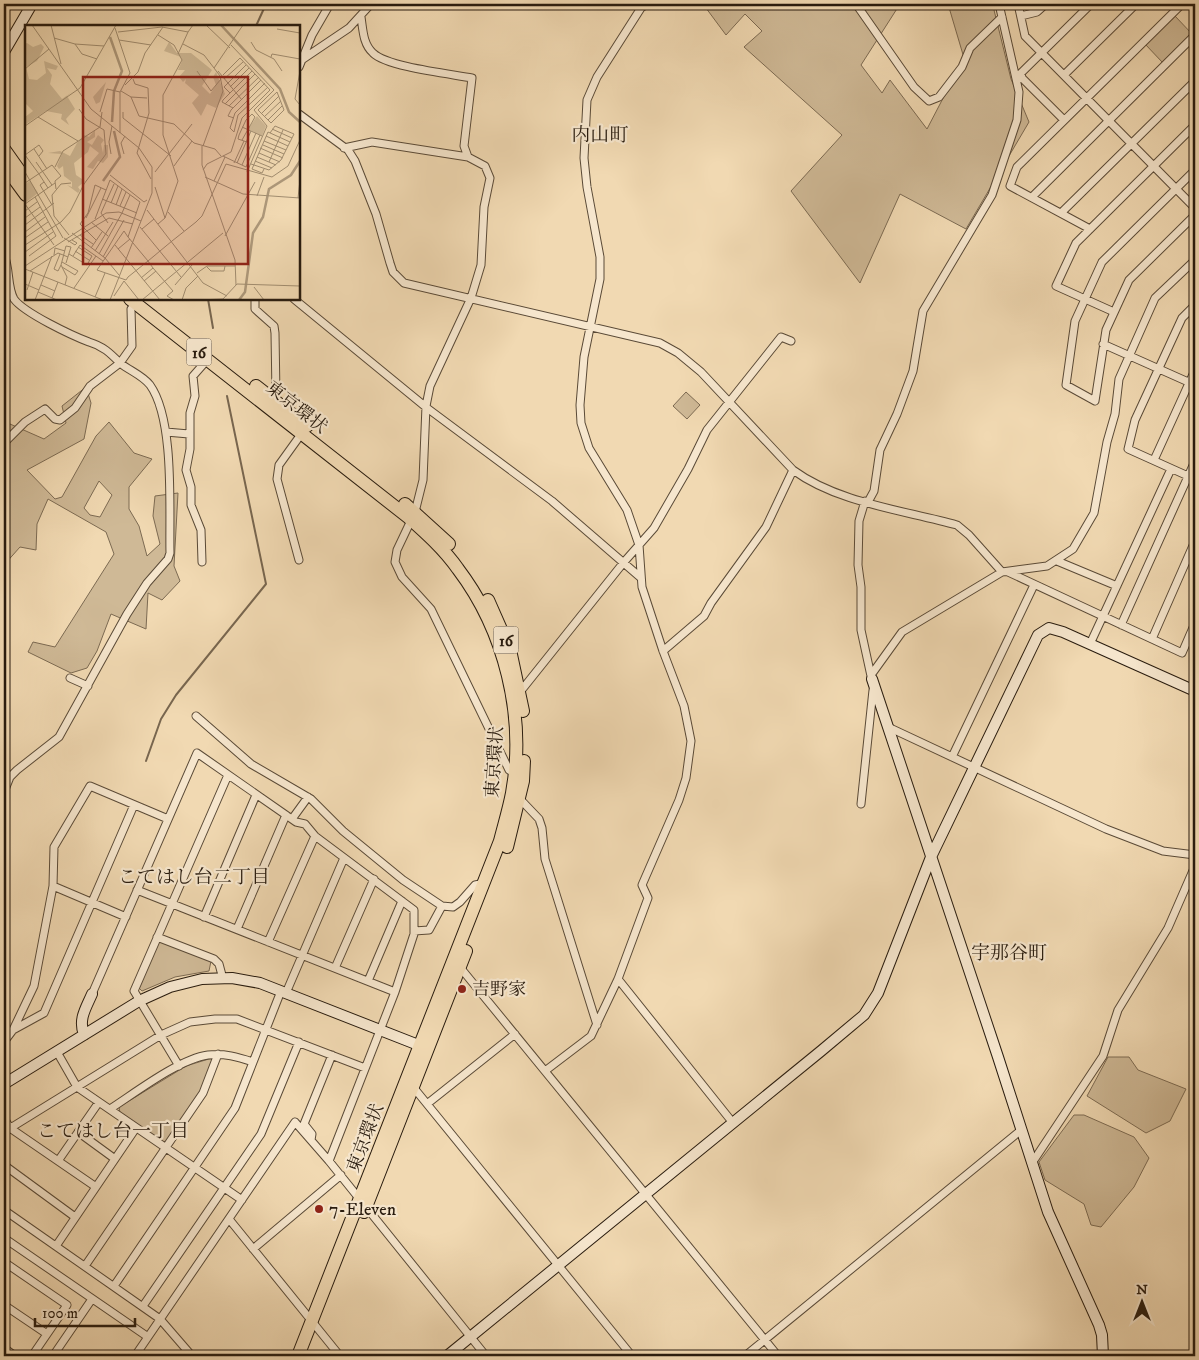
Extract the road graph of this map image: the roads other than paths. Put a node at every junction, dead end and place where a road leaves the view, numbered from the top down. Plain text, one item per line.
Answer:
1 (32, 4) edge
2 (330, 4) edge
3 (371, 4) edge
4 (646, 4) edge
5 (856, 4) edge
6 (999, 4) edge
7 (1018, 4) edge
8 (1046, 4) edge
9 (1091, 4) edge
10 (1136, 4) edge
11 (1182, 4) edge
12 (1021, 16) junction
13 (361, 17) junction
14 (1002, 17) junction
15 (1195, 35) edge
16 (4, 52) edge
17 (1042, 52) junction
18 (304, 60) junction
19 (300, 66) edge
20 (1064, 75) junction
21 (1195, 80) edge
22 (1087, 98) junction
23 (300, 115) edge
24 (1064, 120) junction
25 (1109, 121) junction
26 (1195, 125) edge
27 (1132, 143) junction
28 (344, 148) junction
29 (4, 149) edge
30 (468, 156) junction
31 (4, 165) edge
32 (1154, 166) junction
33 (1195, 170) edge
34 (25, 179) edge
35 (1176, 189) junction
36 (25, 194) edge
37 (1032, 197) junction
38 (1195, 208) edge
39 (1061, 213) junction
40 (1195, 215) edge
41 (1090, 229) junction
42 (4, 256) edge
43 (1195, 260) edge
44 (471, 298) junction
45 (1085, 299) junction
46 (137, 300) edge
47 (255, 300) edge
48 (295, 300) edge
49 (1195, 305) edge
50 (1114, 312) junction
51 (590, 326) junction
52 (791, 341) dead end
53 (1103, 344) junction
54 (1130, 355) junction
55 (208, 359) junction
56 (120, 363) junction
57 (1159, 368) junction
58 (1195, 370) edge
59 (1192, 383) edge
60 (270, 403) junction
61 (730, 403) junction
62 (426, 406) junction
63 (166, 432) junction
64 (302, 433) junction
65 (189, 434) junction
66 (4, 442) edge
67 (1154, 460) junction
68 (1195, 461) edge
69 (1171, 469) junction
70 (793, 470) junction
71 (1188, 476) junction
72 (867, 501) junction
73 (414, 516) junction
74 (1195, 541) edge
75 (640, 545) junction
76 (299, 560) dead end
77 (1057, 561) junction
78 (202, 562) dead end
79 (624, 562) junction
80 (1005, 572) junction
81 (640, 577) junction
82 (1034, 585) junction
83 (1117, 586) junction
84 (1102, 617) junction
85 (1195, 623) edge
86 (1121, 626) junction
87 (1152, 639) junction
88 (1090, 644) junction
89 (662, 651) junction
90 (70, 678) dead end
91 (872, 679) junction
92 (88, 686) junction
93 (1194, 688) edge
94 (520, 692) junction
95 (196, 716) dead end
96 (888, 727) junction
97 (952, 756) junction
98 (975, 768) junction
99 (515, 773) junction
100 (228, 775) junction
101 (4, 792) edge
102 (256, 795) junction
103 (308, 797) junction
104 (519, 798) junction
105 (861, 804) dead end
106 (134, 805) junction
107 (289, 817) junction
108 (168, 819) junction
109 (315, 836) junction
110 (1195, 855) edge
111 (931, 857) junction
112 (344, 858) junction
113 (1195, 866) edge
114 (374, 879) junction
115 (485, 882) junction
116 (54, 886) junction
117 (137, 890) junction
118 (402, 901) junction
119 (92, 902) junction
120 (171, 904) junction
121 (442, 906) junction
122 (126, 916) junction
123 (204, 917) junction
124 (237, 929) junction
125 (414, 931) junction
126 (157, 937) junction
127 (268, 942) junction
128 (302, 955) junction
129 (457, 963) junction
130 (335, 968) junction
131 (224, 979) junction
132 (618, 979) junction
133 (368, 981) junction
134 (283, 992) junction
135 (395, 992) junction
136 (92, 994) joint
137 (139, 1001) junction
138 (597, 1025) junction
139 (266, 1029) junction
140 (13, 1030) junction
141 (380, 1030) junction
142 (515, 1034) junction
143 (84, 1035) junction
144 (161, 1036) junction
145 (4, 1042) edge
146 (299, 1042) junction
147 (424, 1047) junction
148 (57, 1052) junction
149 (218, 1054) junction
150 (332, 1055) junction
151 (253, 1062) junction
152 (179, 1066) junction
153 (365, 1068) junction
154 (545, 1071) junction
155 (4, 1084) edge
156 (77, 1087) junction
157 (414, 1088) junction
158 (98, 1102) junction
159 (427, 1104) junction
160 (110, 1109) junction
161 (4, 1118) edge
162 (733, 1122) junction
163 (136, 1128) junction
164 (7, 1130) edge
165 (1020, 1131) junction
166 (78, 1132) junction
167 (311, 1141) junction
168 (166, 1149) junction
169 (115, 1159) junction
170 (329, 1160) junction
171 (58, 1161) junction
172 (1031, 1163) junction
173 (4, 1165) edge
174 (195, 1168) junction
175 (341, 1175) junction
176 (96, 1187) junction
177 (224, 1188) junction
178 (645, 1194) junction
179 (242, 1200) junction
180 (363, 1203) junction
181 (4, 1210) edge
182 (75, 1217) junction
183 (229, 1220) junction
184 (4, 1238) edge
185 (56, 1246) junction
186 (253, 1249) junction
187 (4, 1262) edge
188 (84, 1266) junction
189 (557, 1266) junction
190 (114, 1286) junction
191 (92, 1299) junction
192 (4, 1305) edge
193 (143, 1306) junction
194 (160, 1319) junction
195 (315, 1325) junction
196 (47, 1334) junction
197 (148, 1336) junction
198 (471, 1337) junction
199 (765, 1340) junction
200 (4, 1348) edge
201 (15, 1356) edge
202 (32, 1356) edge
203 (53, 1356) edge
204 (135, 1356) edge
205 (192, 1356) edge
206 (298, 1356) edge
207 (307, 1356) edge
208 (340, 1356) edge
209 (448, 1356) edge
210 (486, 1356) edge
211 (632, 1356) edge
212 (745, 1356) edge
213 (778, 1356) edge
214 (1103, 1356) edge

1 - 16 street
2 - 18 street
3 - 13 street
4 - 51 street
5 - 14 street
6 - 14 street
7 - 12 street
8 - 12 street
9 - 17 street
10 - 20 street
11 - 22 street
12 - 17 street
13 - 18 street
13 - 30 street
14 - 72 street
15 - 25 street
17 - 20 street
17 - 24 street
18 - 19 street
20 - 22 street
21 - 27 street
22 - 24 street
22 - 25 street
23 - 28 street
24 - 37 street
25 - 27 street
25 - 37 street
26 - 32 street
27 - 32 street
27 - 39 street
28 - 30 street
28 - 44 street
29 - 34 highway
30 - 44 street
31 - 36 highway
32 - 35 street
32 - 41 street
33 - 35 street
35 - 38 street
35 - 45 street
37 - 39 street
39 - 41 street
40 - 50 street
41 - 45 street
42 - 56 street
43 - 54 street
44 - 51 street
44 - 62 street
45 - 50 street
45 - 53 street
46 - 55 highway, 東京環状 / 16
46 - 56 street
46 - 60 highway, 東京環状 / 16
47 - 60 street
48 - 62 street
49 - 57 street
50 - 53 street
51 - 61 street
51 - 75 street
52 - 61 street
53 - 54 street
54 - 57 street
54 - 77 street
55 - 60 highway, 東京環状 / 16
55 - 65 street
56 - 63 street
56 - 66 street
57 - 59 street
57 - 67 street
58 - 59 street
59 - 67 street
60 - 64 highway, 東京環状 / 16
60 - 73 highway, 東京環状 / 16
61 - 70 street
61 - 75 street
62 - 73 street
62 - 79 street
63 - 65 street
63 - 92 street
64 - 73 highway, 東京環状 / 16
64 - 76 street
65 - 78 street
67 - 69 street
68 - 71 street
69 - 71 street
69 - 83 street
70 - 72 street
70 - 89 street
71 - 86 street
72 - 80 street
72 - 91 street
73 - 94 highway, 東京環状 / 16
73 - 99 highway, 東京環状 / 16
73 - 99 street
74 - 87 street
75 - 79 street
75 - 81 street
77 - 80 street
77 - 83 street
79 - 81 street
79 - 94 street
80 - 82 street
80 - 91 street
81 - 89 street
82 - 84 street
82 - 97 street
83 - 84 street
84 - 86 street
84 - 88 street
85 - 87 street
86 - 87 street
88 - 93 street
88 - 98 street
89 - 132 street
90 - 92 street
91 - 96 street
91 - 105 street
92 - 101 street
94 - 104 highway, 東京環状 / 16
95 - 103 street
96 - 97 street
96 - 111 street
97 - 98 street
98 - 110 street
98 - 111 street
99 - 115 highway, 東京環状 / 16
100 - 102 street
100 - 108 street
100 - 120 street
102 - 107 street
102 - 123 street
103 - 107 street
103 - 121 street
104 - 129 highway, 東京環状 / 16
104 - 138 street
106 - 108 street
106 - 116 street
106 - 119 street
107 - 109 street
107 - 124 street
108 - 117 street
109 - 112 street
109 - 127 street
111 - 162 street
111 - 165 street
112 - 114 street
112 - 128 street
113 - 172 street
114 - 118 street
114 - 130 street
115 - 121 street
115 - 129 highway, 東京環状 / 16
116 - 119 street
116 - 140 street
117 - 120 street
117 - 122 street
118 - 125 street
118 - 133 street
119 - 122 street
119 - 140 street
120 - 123 street
120 - 126 street
121 - 125 street
122 - 136 street
123 - 124 street
124 - 127 street
125 - 135 street
126 - 131 street
126 - 137 street
127 - 128 street
128 - 130 street
128 - 134 street
129 - 142 street
129 - 147 highway, 東京環状 / 16
130 - 133 street
131 - 134 street
131 - 137 street
132 - 138 street
132 - 162 street
133 - 135 street
134 - 139 street
134 - 141 street
135 - 141 street
136 - 143 street
137 - 143 street
137 - 144 street
138 - 154 street
139 - 144 street
139 - 146 street
139 - 151 street
140 - 145 street
141 - 147 street
141 - 153 street
142 - 154 street
142 - 159 street
143 - 148 street
144 - 152 street
144 - 156 street
146 - 150 street
146 - 177 street
147 - 157 highway, 東京環状 / 16
147 - 180 highway, 東京環状 / 16
148 - 155 street
148 - 156 street
149 - 151 street
149 - 152 street
149 - 168 street
150 - 153 street
150 - 167 street
151 - 174 street
152 - 160 street
153 - 170 street
154 - 178 street
156 - 158 street
156 - 164 street
157 - 159 street
157 - 180 highway, 東京環状 / 16
158 - 160 street
158 - 166 street
159 - 189 street
160 - 163 street
161 - 164 street
162 - 178 street
163 - 168 street
163 - 169 street
164 - 171 street
165 - 172 street
165 - 199 street
166 - 169 street
166 - 171 street
167 - 170 street
167 - 179 street
168 - 174 street
168 - 188 street
169 - 176 street
170 - 175 street
171 - 176 street
172 - 214 street
173 - 182 street
174 - 177 street
174 - 190 street
175 - 180 street
175 - 186 street
176 - 182 street
177 - 179 street
177 - 193 street
178 - 189 street
178 - 199 street
179 - 183 street
180 - 195 highway, 東京環状 / 16
180 - 198 street
181 - 185 street
182 - 185 street
183 - 186 street
183 - 194 street
184 - 191 street
185 - 188 street
186 - 195 street
187 - 196 street
188 - 190 street
189 - 198 street
189 - 211 street
190 - 193 street
191 - 197 street
191 - 203 street
192 - 196 street
193 - 194 street
194 - 197 street
194 - 205 street
195 - 206 highway, 東京環状 / 16
195 - 207 highway, 東京環状 / 16
195 - 208 street
196 - 202 street
197 - 204 street
198 - 209 street
198 - 210 street
199 - 212 street
199 - 213 street
200 - 201 street

